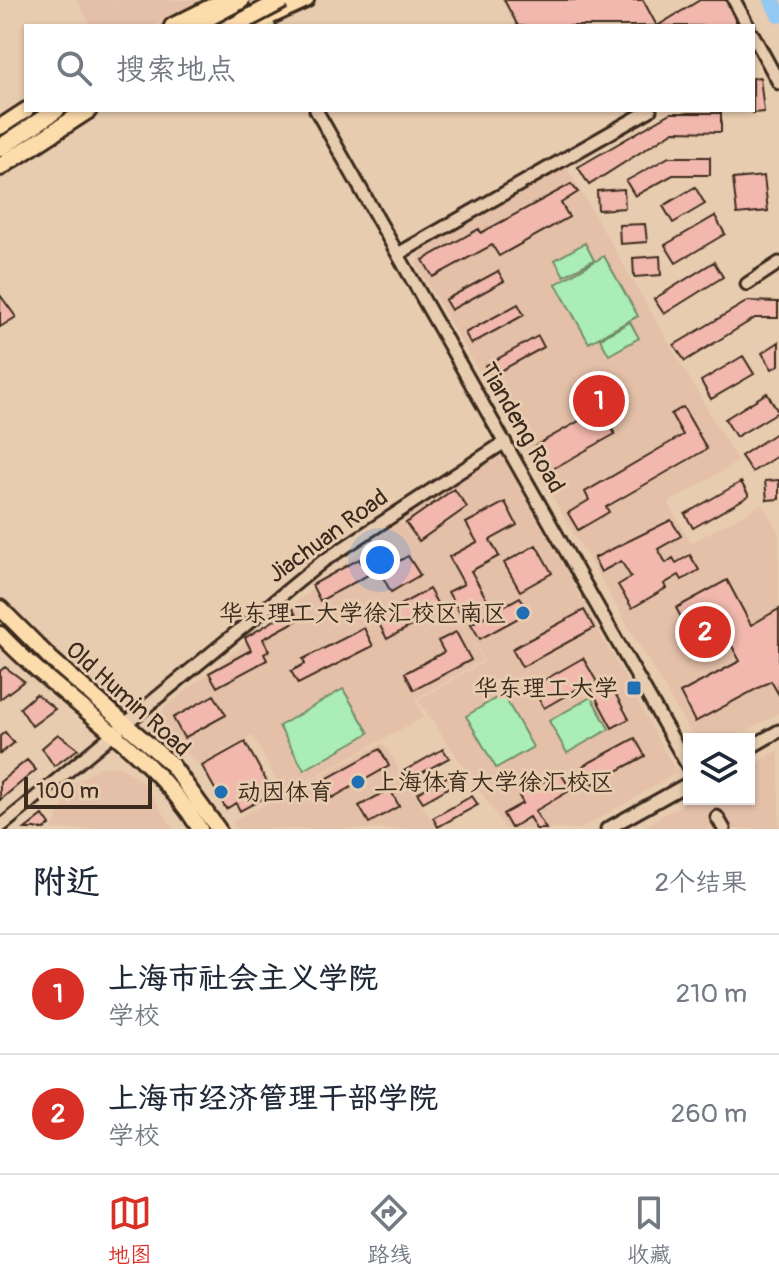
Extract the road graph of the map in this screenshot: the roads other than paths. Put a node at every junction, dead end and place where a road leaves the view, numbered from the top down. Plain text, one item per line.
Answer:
1 (224, 0) edge
2 (241, 0) edge
3 (255, 0) edge
4 (283, 0) edge
5 (306, 0) edge
6 (734, 0) edge
7 (267, 22) edge
8 (176, 24) edge
9 (196, 24) edge
10 (238, 24) edge
11 (747, 24) edge
12 (756, 50) edge
13 (779, 83) edge
14 (24, 111) edge
15 (53, 112) edge
16 (87, 112) edge
17 (317, 112) edge
18 (646, 112) edge
19 (0, 127) edge
20 (0, 148) edge
21 (0, 168) edge
22 (398, 254) junction
23 (779, 263) edge
24 (747, 284) dead end
25 (505, 442) junction
26 (0, 608) edge
27 (0, 634) edge
28 (129, 724) junction
29 (779, 731) edge
30 (116, 735) junction
31 (755, 745) edge
32 (683, 757) edge
33 (683, 786) edge
34 (717, 817) dead end
35 (0, 827) edge
36 (200, 829) edge
37 (218, 829) edge
38 (607, 829) edge
39 (724, 829) edge

1 - 8 main road
2 - 9 highway
3 - 7 street
4 - 10 highway, bridge
5 - 7 main road
6 - 11 street
12 - 13 street
14 - 19 main road
15 - 20 highway
16 - 21 highway
17 - 22 street, Tiandeng Road
18 - 22 street
22 - 25 street, Tiandeng Road
23 - 24 street
25 - 28 street, Jiachuan Road
25 - 32 street, Tiandeng Road
26 - 28 main road, Old Humin Road
27 - 30 main road, Old Humin Road
28 - 30 street, Jiachuan Road
28 - 37 main road, Old Humin Road
29 - 31 street
30 - 35 street, Jiachuan Road
30 - 36 main road, Old Humin Road
33 - 38 street
34 - 39 street

